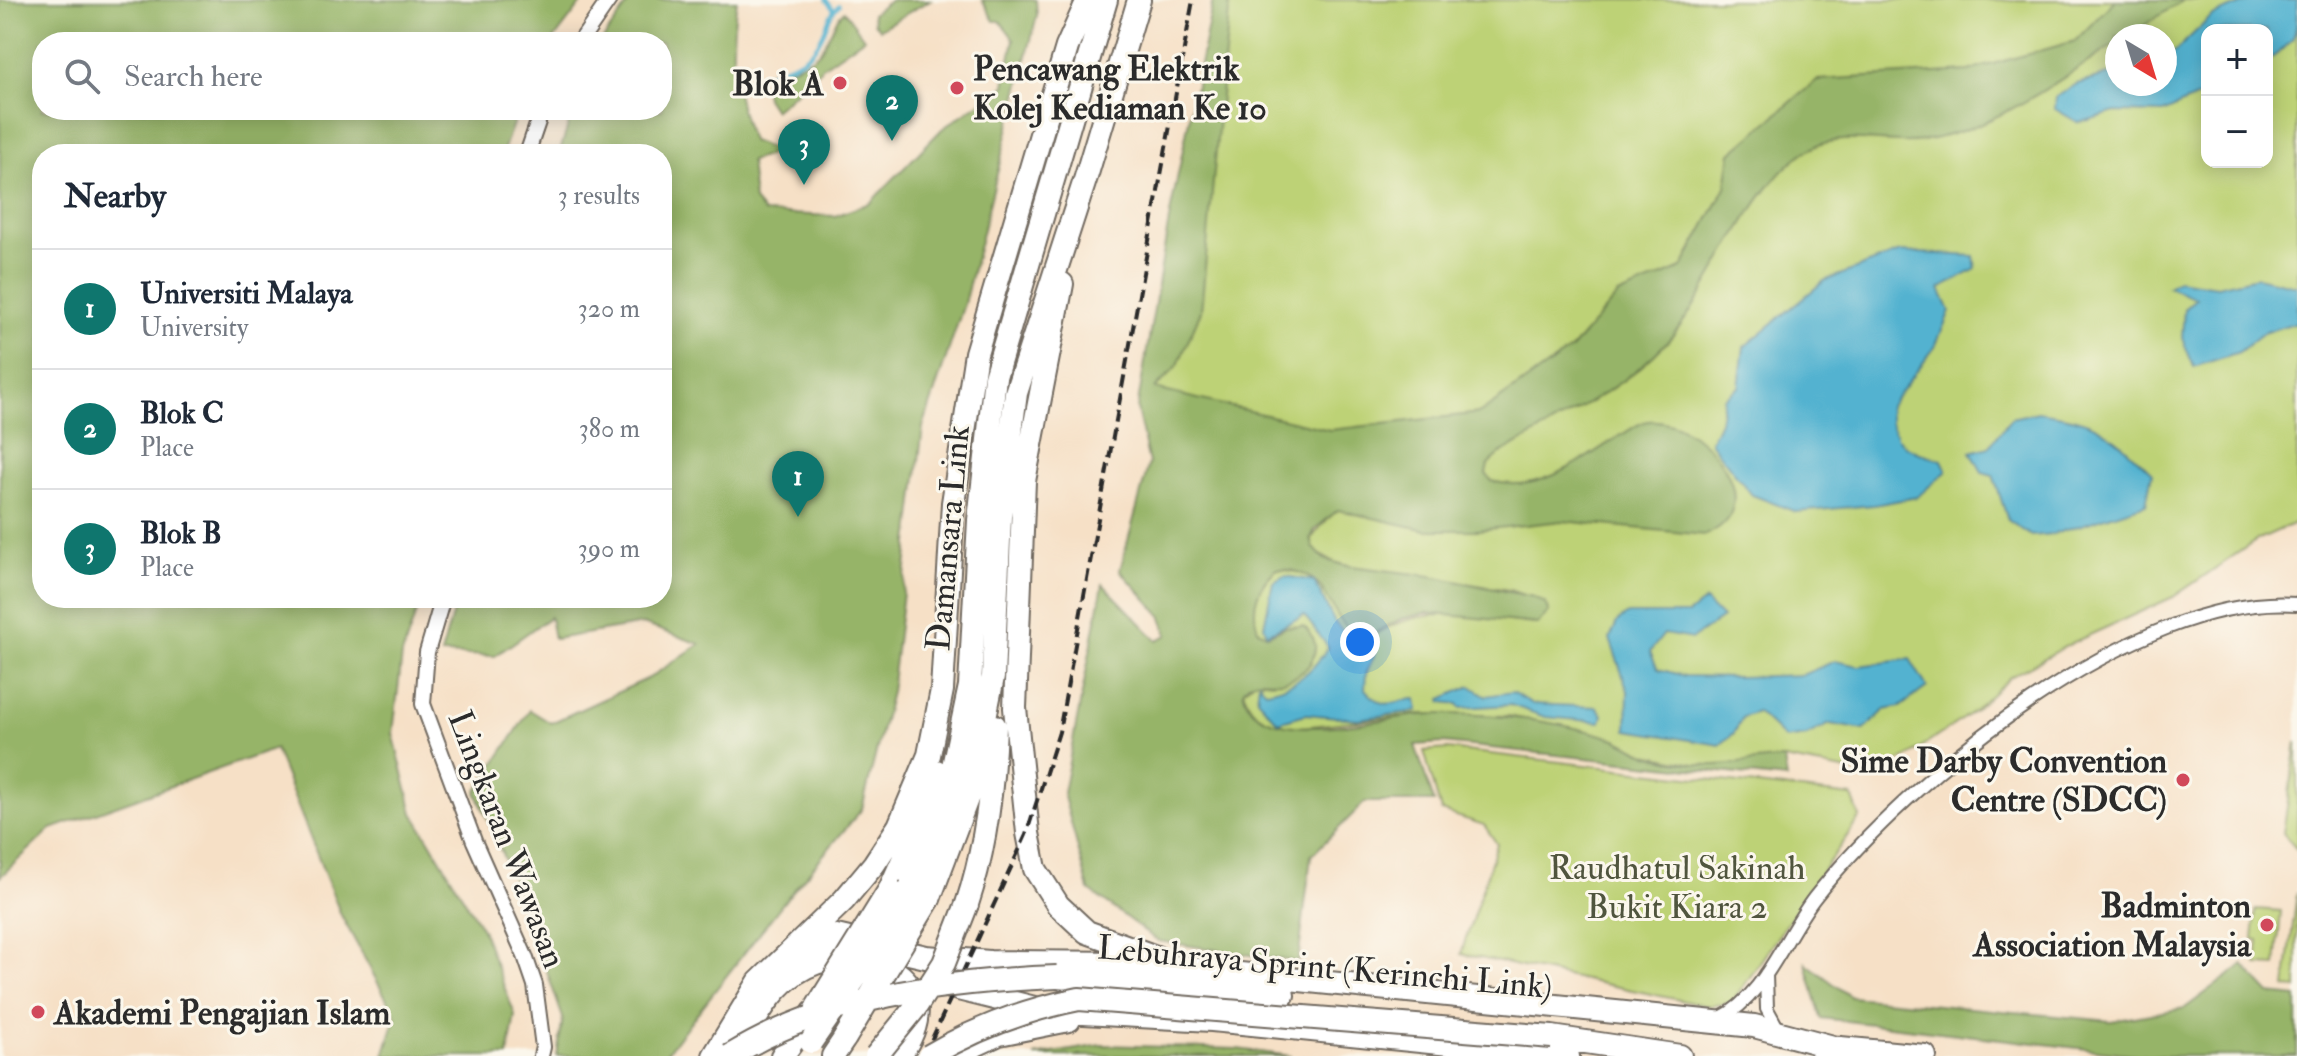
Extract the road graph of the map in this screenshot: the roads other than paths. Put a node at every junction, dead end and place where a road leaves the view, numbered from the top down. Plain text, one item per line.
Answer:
1 (609, 0) edge
2 (1088, 0) edge
3 (1106, 0) edge
4 (1139, 0) edge
5 (587, 32) edge
6 (539, 120) edge
7 (530, 144) edge
8 (1086, 177) junction
9 (995, 377) junction
10 (958, 479) junction
11 (962, 549) junction
12 (2297, 604) edge
13 (440, 608) edge
14 (993, 677) junction
15 (874, 864) junction
16 (910, 892) junction
17 (886, 946) junction
18 (1059, 960) junction
19 (1195, 970) junction
20 (1766, 971) junction
21 (759, 982) junction
22 (1047, 1011) junction
23 (1102, 1015) junction
24 (1712, 1022) junction
25 (1555, 1029) junction
26 (1779, 1031) junction
27 (839, 1047) edge
28 (1833, 1047) junction
29 (807, 1049) edge
30 (541, 1056) edge
31 (714, 1056) edge
32 (732, 1056) edge
33 (782, 1056) edge
34 (876, 1056) edge
35 (899, 1056) edge
36 (929, 1056) edge
37 (952, 1056) edge
38 (1568, 1056) edge
39 (1680, 1056) edge
40 (1925, 1056) edge

1 - 5 street
2 - 10 highway
3 - 9 highway, Damansara Link
4 - 8 highway, Damansara Link
6 - 7 street
8 - 14 highway, Damansara Link
8 - 19 highway
9 - 11 highway
9 - 16 highway, Damansara Link
10 - 11 highway
10 - 15 highway
11 - 16 highway
12 - 20 street
13 - 30 street, Lingkaran Wawasan
14 - 16 highway, Damansara Link
14 - 34 highway, bridge
15 - 17 highway
15 - 21 highway
16 - 27 highway, Damansara Link, bridge
16 - 29 highway, Damansara Link, bridge
16 - 33 highway, bridge
17 - 18 highway
17 - 21 highway
17 - 22 highway
18 - 19 highway
18 - 22 highway
19 - 24 highway
20 - 24 street
20 - 26 street
21 - 31 highway
22 - 23 highway
23 - 37 highway
23 - 38 highway
24 - 26 highway
25 - 28 highway, Lebuhraya Sprint (Kerinchi Link)
25 - 32 highway, Lebuhraya Sprint (Kerinchi Link), bridge
25 - 36 highway, Lebuhraya Sprint (Kerinchi Link), bridge
25 - 39 highway, Lebuhraya Sprint (Kerinchi Link)
26 - 28 highway
28 - 40 highway, Lebuhraya Sprint (Kerinchi Link)
32 - 35 highway

